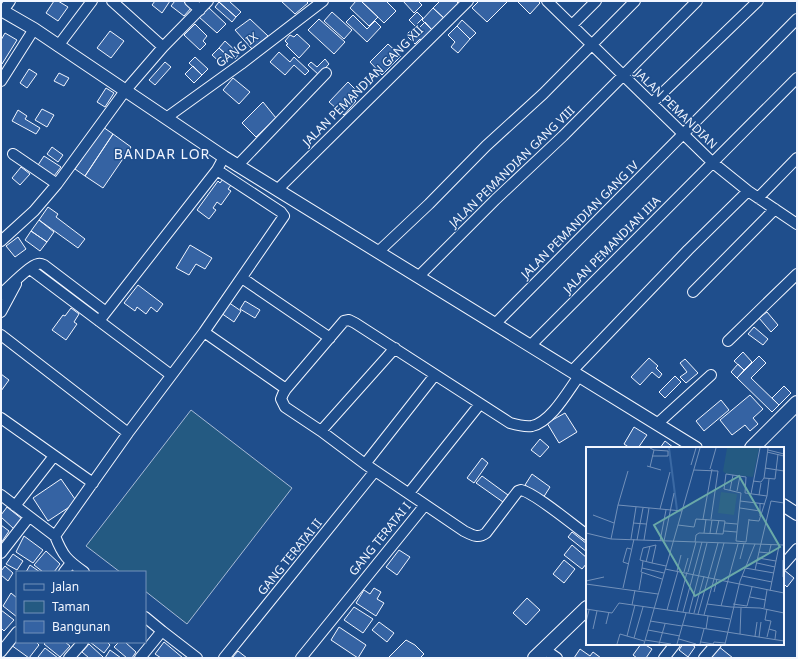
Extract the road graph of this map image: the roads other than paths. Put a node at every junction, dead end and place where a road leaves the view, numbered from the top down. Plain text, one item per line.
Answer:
1 (10, 1) edge
2 (92, 1) edge
3 (112, 1) edge
4 (190, 1) edge
5 (208, 1) edge
6 (322, 1) edge
7 (468, 1) edge
8 (547, 1) edge
9 (596, 1) edge
10 (635, 1) edge
11 (697, 1) edge
12 (758, 1) edge
13 (2, 10) edge
14 (200, 10) junction
15 (797, 19) edge
16 (572, 25) junction
17 (34, 29) junction
18 (591, 44) junction
19 (58, 46) junction
20 (163, 47) junction
21 (326, 73) dead end
22 (623, 76) junction
23 (797, 78) edge
24 (1, 81) edge
25 (125, 91) junction
26 (652, 103) junction
27 (166, 118) junction
28 (682, 134) junction
29 (13, 154) dead end
30 (224, 157) junction
31 (797, 158) edge
32 (712, 162) junction
33 (237, 166) junction
34 (216, 170) junction
35 (56, 184) junction
36 (277, 190) junction
37 (748, 191) junction
38 (758, 198) junction
39 (775, 209) junction
40 (797, 224) edge
41 (1, 241) edge
42 (378, 252) junction
43 (30, 269) junction
44 (797, 274) edge
45 (418, 277) junction
46 (19, 278) junction
47 (242, 278) junction
48 (693, 292) dead end
49 (1, 294) edge
50 (1, 312) edge
51 (106, 312) junction
52 (99, 321) junction
53 (495, 324) junction
54 (204, 332) junction
55 (1, 335) edge
56 (330, 338) junction
57 (728, 341) dead end
58 (530, 346) junction
59 (395, 348) junction
60 (575, 374) junction
61 (435, 375) junction
62 (711, 375) dead end
63 (171, 376) junction
64 (286, 389) junction
65 (797, 403) edge
66 (480, 404) junction
67 (1, 418) edge
68 (657, 424) junction
69 (321, 431) junction
70 (128, 433) junction
71 (694, 447) edge
72 (753, 447) edge
73 (54, 456) junction
74 (365, 464) junction
75 (375, 471) junction
76 (94, 483) junction
77 (409, 493) junction
78 (1, 496) edge
79 (425, 504) junction
80 (15, 506) junction
81 (29, 517) junction
82 (586, 534) edge
83 (55, 536) junction
84 (797, 549) edge
85 (1, 553) edge
86 (71, 563) junction
87 (784, 565) edge
88 (65, 571) edge
89 (83, 571) edge
90 (586, 609) edge
91 (146, 618) edge
92 (162, 631) junction
93 (16, 633) edge
94 (82, 643) edge
95 (674, 645) edge
96 (715, 645) edge
97 (1, 652) edge
98 (540, 654) edge
99 (69, 658) edge
100 (140, 658) edge
101 (197, 658) edge
102 (224, 658) edge
103 (301, 658) edge
104 (557, 658) edge
105 (664, 658) edge
106 (704, 658) edge

1 - 13 street
2 - 19 street
3 - 20 street
4 - 14 street
5 - 14 street
6 - 27 street, GANG IX
7 - 36 street, JALAN PEMANDIAN GANG XII
8 - 16 street, JALAN PEMANDIAN
9 - 16 street
10 - 18 street
11 - 22 street, JALAN PEMANDIAN GANG VIII
12 - 26 street
13 - 17 street
14 - 20 street
15 - 28 street, JALAN PEMANDIAN GANG IV
16 - 18 street, JALAN PEMANDIAN
17 - 19 street
17 - 24 street
18 - 22 street, JALAN PEMANDIAN
18 - 42 street
19 - 25 street
20 - 25 street
21 - 33 street
22 - 26 street, JALAN PEMANDIAN
22 - 45 street, JALAN PEMANDIAN GANG VIII
23 - 32 street, JALAN PEMANDIAN IIIA
25 - 27 street
25 - 35 street
26 - 28 street, JALAN PEMANDIAN
27 - 30 street
28 - 32 street, JALAN PEMANDIAN
28 - 53 street, JALAN PEMANDIAN GANG IV
29 - 35 street
30 - 33 street
30 - 34 street
31 - 38 street
32 - 37 street, JALAN PEMANDIAN
32 - 58 street, JALAN PEMANDIAN IIIA
33 - 36 street
34 - 47 street
34 - 51 street
35 - 41 street
36 - 42 street
37 - 38 street, JALAN PEMANDIAN
37 - 60 street
38 - 39 street, JALAN PEMANDIAN
39 - 40 street, JALAN PEMANDIAN
39 - 48 street
42 - 45 street
43 - 46 street
43 - 51 street
43 - 52 street
44 - 57 street
45 - 53 street
46 - 49 street
46 - 50 street
47 - 54 street
47 - 56 street
51 - 52 street
52 - 63 street
53 - 58 street
54 - 63 street
54 - 64 street
55 - 70 street
56 - 59 street
56 - 64 street
58 - 60 street
59 - 61 street
59 - 69 street
60 - 66 street
60 - 68 street
61 - 66 street
61 - 74 street
62 - 68 street
63 - 70 street
64 - 69 street
65 - 72 main road
66 - 77 street
67 - 73 street
68 - 71 street
69 - 74 street
70 - 76 street
73 - 76 street
73 - 80 street
74 - 75 street
75 - 77 street
75 - 102 street, GANG TERATAI II
76 - 83 street
77 - 79 street
78 - 80 street
79 - 82 street, GANG TERATAI I
79 - 103 street, GANG TERATAI I
80 - 81 street
81 - 83 street
81 - 85 street
83 - 86 street
84 - 87 street
86 - 88 street
86 - 89 street
90 - 98 main road
91 - 92 street
92 - 100 street
92 - 101 street
93 - 97 street
94 - 99 street
95 - 105 street
96 - 106 street
98 - 104 street

